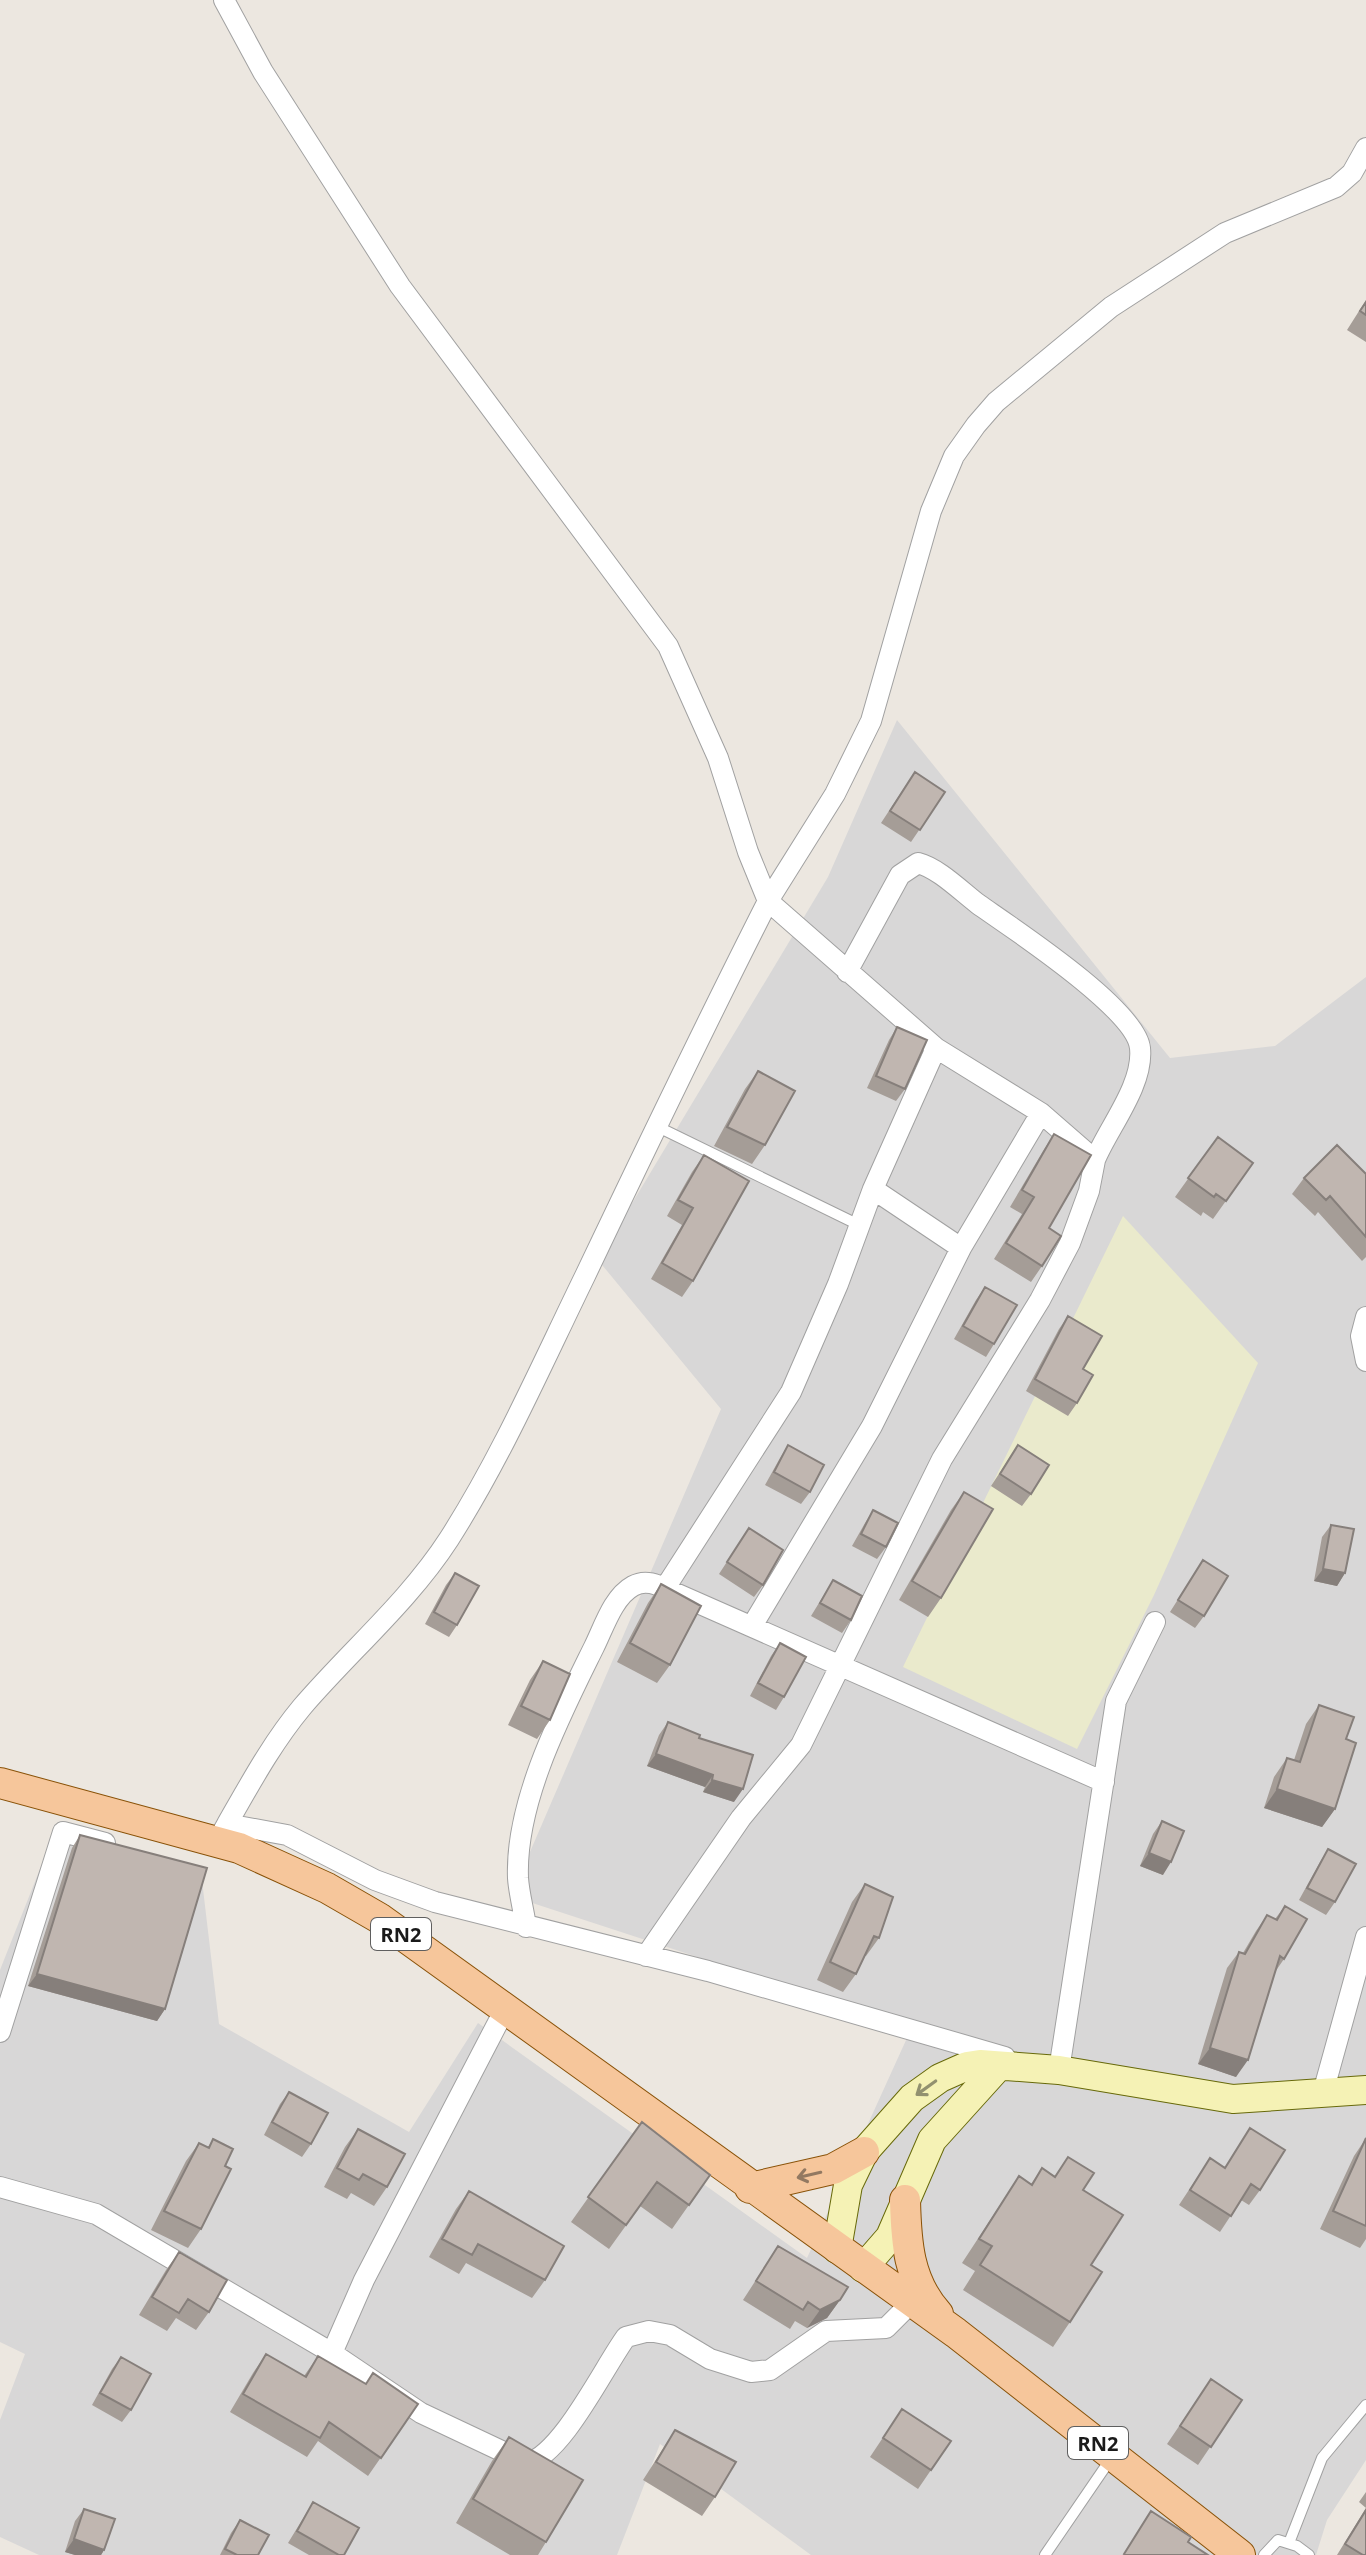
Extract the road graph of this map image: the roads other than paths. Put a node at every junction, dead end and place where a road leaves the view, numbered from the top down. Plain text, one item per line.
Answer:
1 (224, 0) edge
2 (1366, 148) edge
3 (768, 901) junction
4 (847, 972) junction
5 (936, 1048) junction
6 (1041, 1113) junction
7 (655, 1126) junction
8 (1095, 1160) junction
9 (873, 1189) junction
10 (859, 1225) junction
11 (961, 1248) junction
12 (1366, 1317) edge
13 (1366, 1361) edge
14 (665, 1588) junction
15 (1155, 1622) dead end
16 (752, 1626) junction
17 (840, 1664) junction
18 (1104, 1782) junction
19 (0, 1783) edge
20 (222, 1833) junction
21 (120, 1847) edge
22 (526, 1927) junction
23 (1366, 1937) edge
24 (646, 1956) junction
25 (505, 2009) junction
26 (0, 2032) edge
27 (998, 2067) junction
28 (1049, 2068) junction
29 (1366, 2090) edge
30 (1322, 2096) junction
31 (864, 2152) junction
32 (0, 2187) edge
33 (750, 2188) junction
34 (905, 2200) junction
35 (837, 2249) junction
36 (863, 2268) junction
37 (912, 2302) junction
38 (956, 2333) junction
39 (332, 2353) junction
40 (1366, 2405) edge
41 (1113, 2455) junction
42 (1289, 2543) junction
43 (1045, 2555) edge
44 (1240, 2555) edge
45 (1264, 2555) edge
46 (1309, 2555) edge

1 - 3 street
2 - 3 street
3 - 4 street
3 - 7 street
4 - 5 street
4 - 8 street
5 - 6 street
5 - 9 street
6 - 8 street
6 - 11 street
7 - 10 lane
7 - 20 street
8 - 17 street
9 - 10 street
9 - 11 street
10 - 14 street
11 - 16 street
12 - 13 street
14 - 16 street
14 - 22 street
15 - 18 street
16 - 17 street
17 - 18 street
17 - 24 street
18 - 28 street
19 - 20 main road, RN2
20 - 22 street
20 - 25 main road, RN2
21 - 26 street
22 - 24 street
23 - 30 street
24 - 28 street
25 - 33 main road, RN2
25 - 39 street
27 - 28 main road
27 -> 31 main road
27 - 34 main road
28 - 30 main road
29 - 30 main road
31 -> 33 main road
31 - 35 main road
32 - 39 street
33 - 35 main road, RN2
34 - 36 main road
34 - 38 main road
35 - 36 main road, RN2
36 - 37 main road, RN2
37 - 38 main road, RN2
37 - 39 street
38 - 41 main road, RN2
40 - 42 lane
41 - 43 lane
41 - 44 main road, RN2
42 - 45 lane
42 - 46 lane

